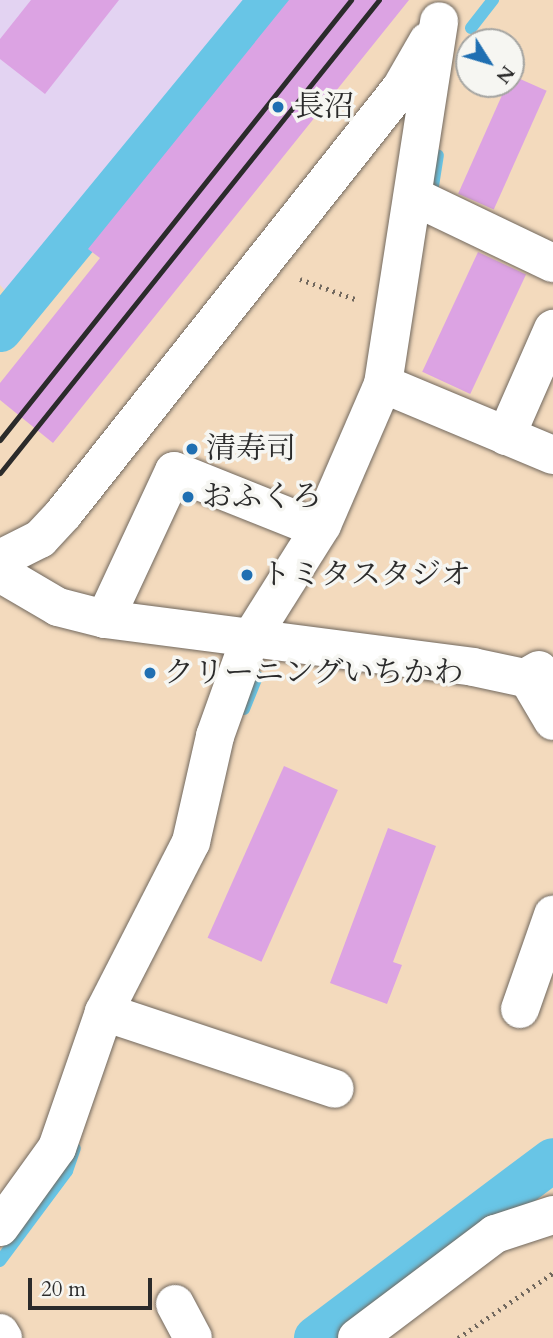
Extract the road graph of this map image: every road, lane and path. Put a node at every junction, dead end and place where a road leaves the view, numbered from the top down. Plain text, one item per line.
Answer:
1 (447, 10) edge
2 (415, 197) junction
3 (553, 262) edge
4 (260, 265) junction
5 (395, 313) junction
6 (553, 329) edge
7 (383, 384) junction
8 (506, 436) junction
9 (553, 455) edge
10 (319, 529) junction
11 (0, 559) edge
12 (0, 573) edge
13 (105, 619) junction
14 (249, 641) junction
15 (544, 674) edge
16 (553, 722) edge
17 (553, 915) edge
18 (520, 1009) dead end
19 (104, 1012) junction
20 (335, 1089) dead end
21 (553, 1185) edge
22 (553, 1214) edge
23 (0, 1227) edge
24 (495, 1234) junction
25 (553, 1273) edge
26 (175, 1304) dead end
27 (0, 1333) edge
28 (3, 1338) edge
29 (192, 1338) edge
30 (357, 1338) edge
31 (458, 1338) edge

1 - 2 street
1 - 4 street
2 - 3 street
2 - 5 street
4 - 5 path
4 - 11 street
5 - 7 street
6 - 8 street
7 - 8 street
7 - 10 street
8 - 9 street
10 - 13 street
10 - 14 street
12 - 13 street
13 - 14 street
14 - 15 street
14 - 19 street
15 - 16 street
17 - 18 street
19 - 20 street
19 - 23 street
21 - 24 street
22 - 24 street
24 - 30 street
25 - 31 path
26 - 29 street
27 - 28 street

